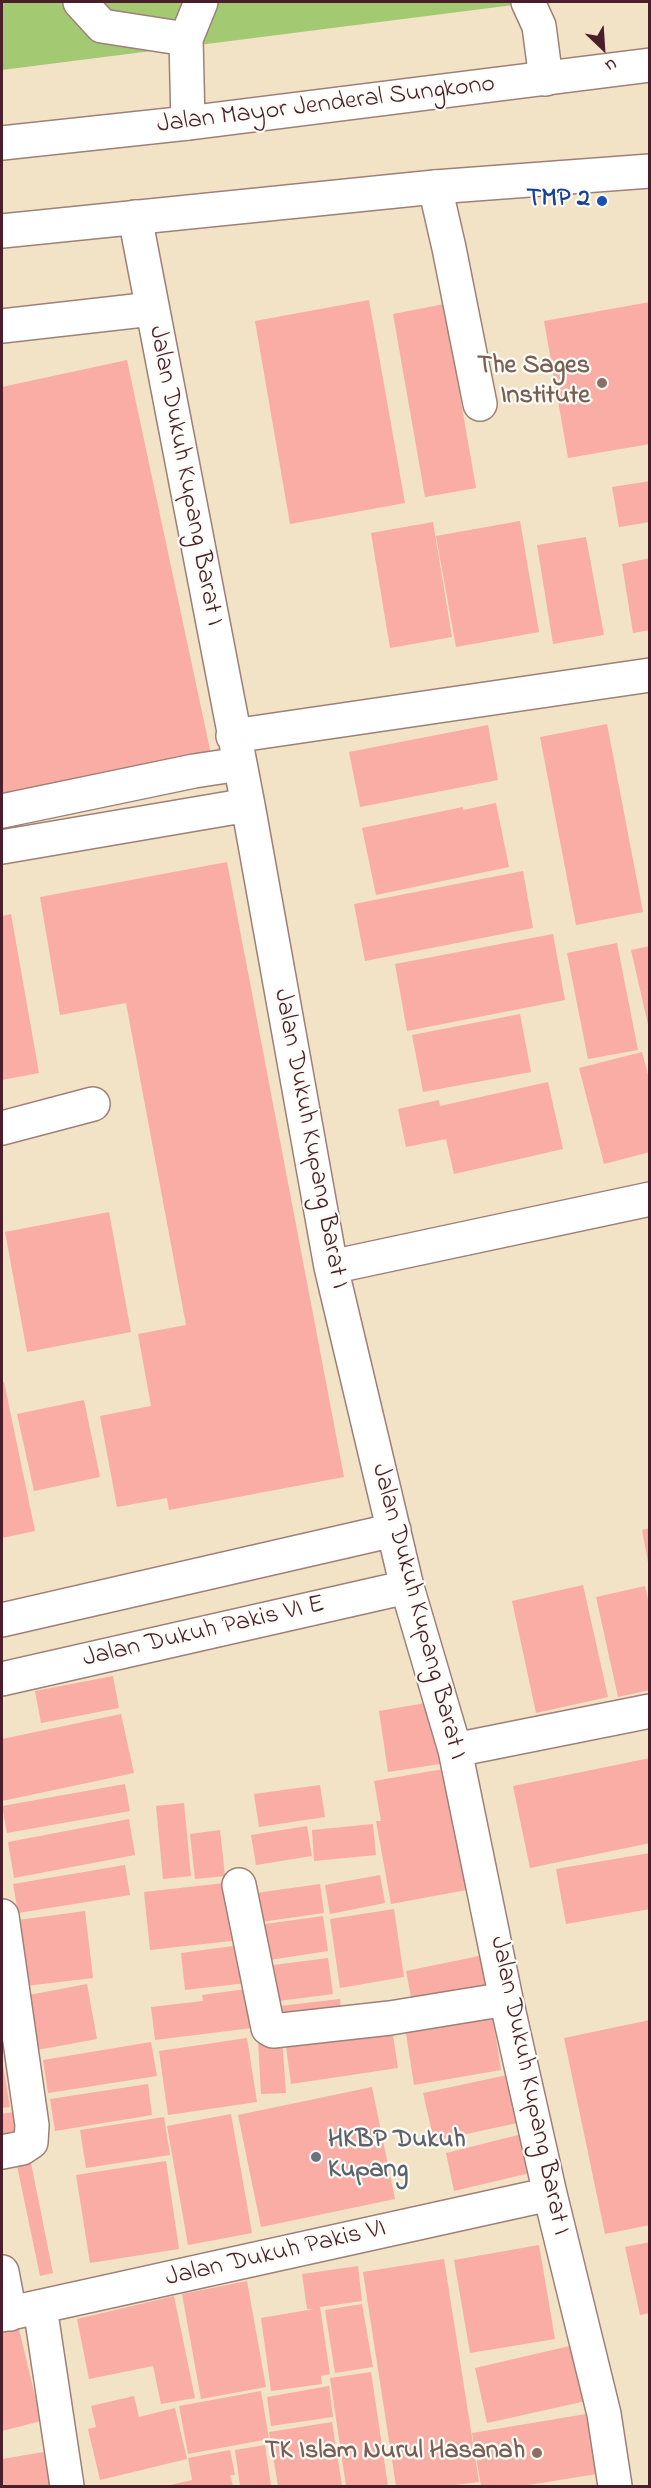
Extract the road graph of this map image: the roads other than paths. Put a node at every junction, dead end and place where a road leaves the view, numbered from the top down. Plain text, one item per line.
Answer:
1 (80, 2) edge
2 (201, 2) edge
3 (528, 2) edge
4 (186, 39) junction
5 (650, 65) edge
6 (546, 79) junction
7 (188, 123) junction
8 (2, 143) edge
9 (650, 171) edge
10 (435, 187) junction
11 (135, 217) junction
12 (2, 231) edge
13 (152, 309) junction
14 (2, 326) edge
15 (480, 404) dead end
16 (650, 675) edge
17 (237, 750) junction
18 (248, 805) junction
19 (2, 811) edge
20 (2, 847) edge
21 (93, 1104) dead end
22 (2, 1128) edge
23 (650, 1199) edge
24 (331, 1267) junction
25 (394, 1530) junction
26 (407, 1587) junction
27 (2, 1620) edge
28 (2, 1679) edge
29 (650, 1711) edge
30 (455, 1750) junction
31 (239, 1885) dead end
32 (2, 1916) edge
33 (506, 1999) junction
34 (2, 2152) edge
35 (550, 2194) junction
36 (2, 2272) edge
37 (17, 2312) edge
38 (614, 2479) edge
39 (68, 2487) edge

1 - 4 street
2 - 4 street
3 - 6 street
4 - 7 street
5 - 6 street, Jalan Mayor Jenderal Sungkono
6 - 7 street, Jalan Mayor Jenderal Sungkono
7 - 8 street, Jalan Mayor Jenderal Sungkono
9 - 10 street
10 - 11 street
10 - 15 street
11 - 12 street
11 - 13 street, Jalan Dukuh Kupang Barat I
13 - 14 street
13 - 17 street, Jalan Dukuh Kupang Barat I
16 - 17 street
17 - 18 street, Jalan Dukuh Kupang Barat I
17 - 19 street
18 - 20 street
18 - 24 street, Jalan Dukuh Kupang Barat I
21 - 22 street
23 - 24 street
24 - 25 street, Jalan Dukuh Kupang Barat I
25 - 26 street, Jalan Dukuh Kupang Barat I
25 - 27 street
26 - 28 street, Jalan Dukuh Pakis VI E
26 - 30 street, Jalan Dukuh Kupang Barat I
29 - 30 street
30 - 33 street, Jalan Dukuh Kupang Barat I
31 - 33 street
32 - 34 street
33 - 35 street, Jalan Dukuh Kupang Barat I
35 - 37 street, Jalan Dukuh Pakis VI
35 - 38 street, Jalan Dukuh Kupang Barat I
36 - 37 street
37 - 39 street

